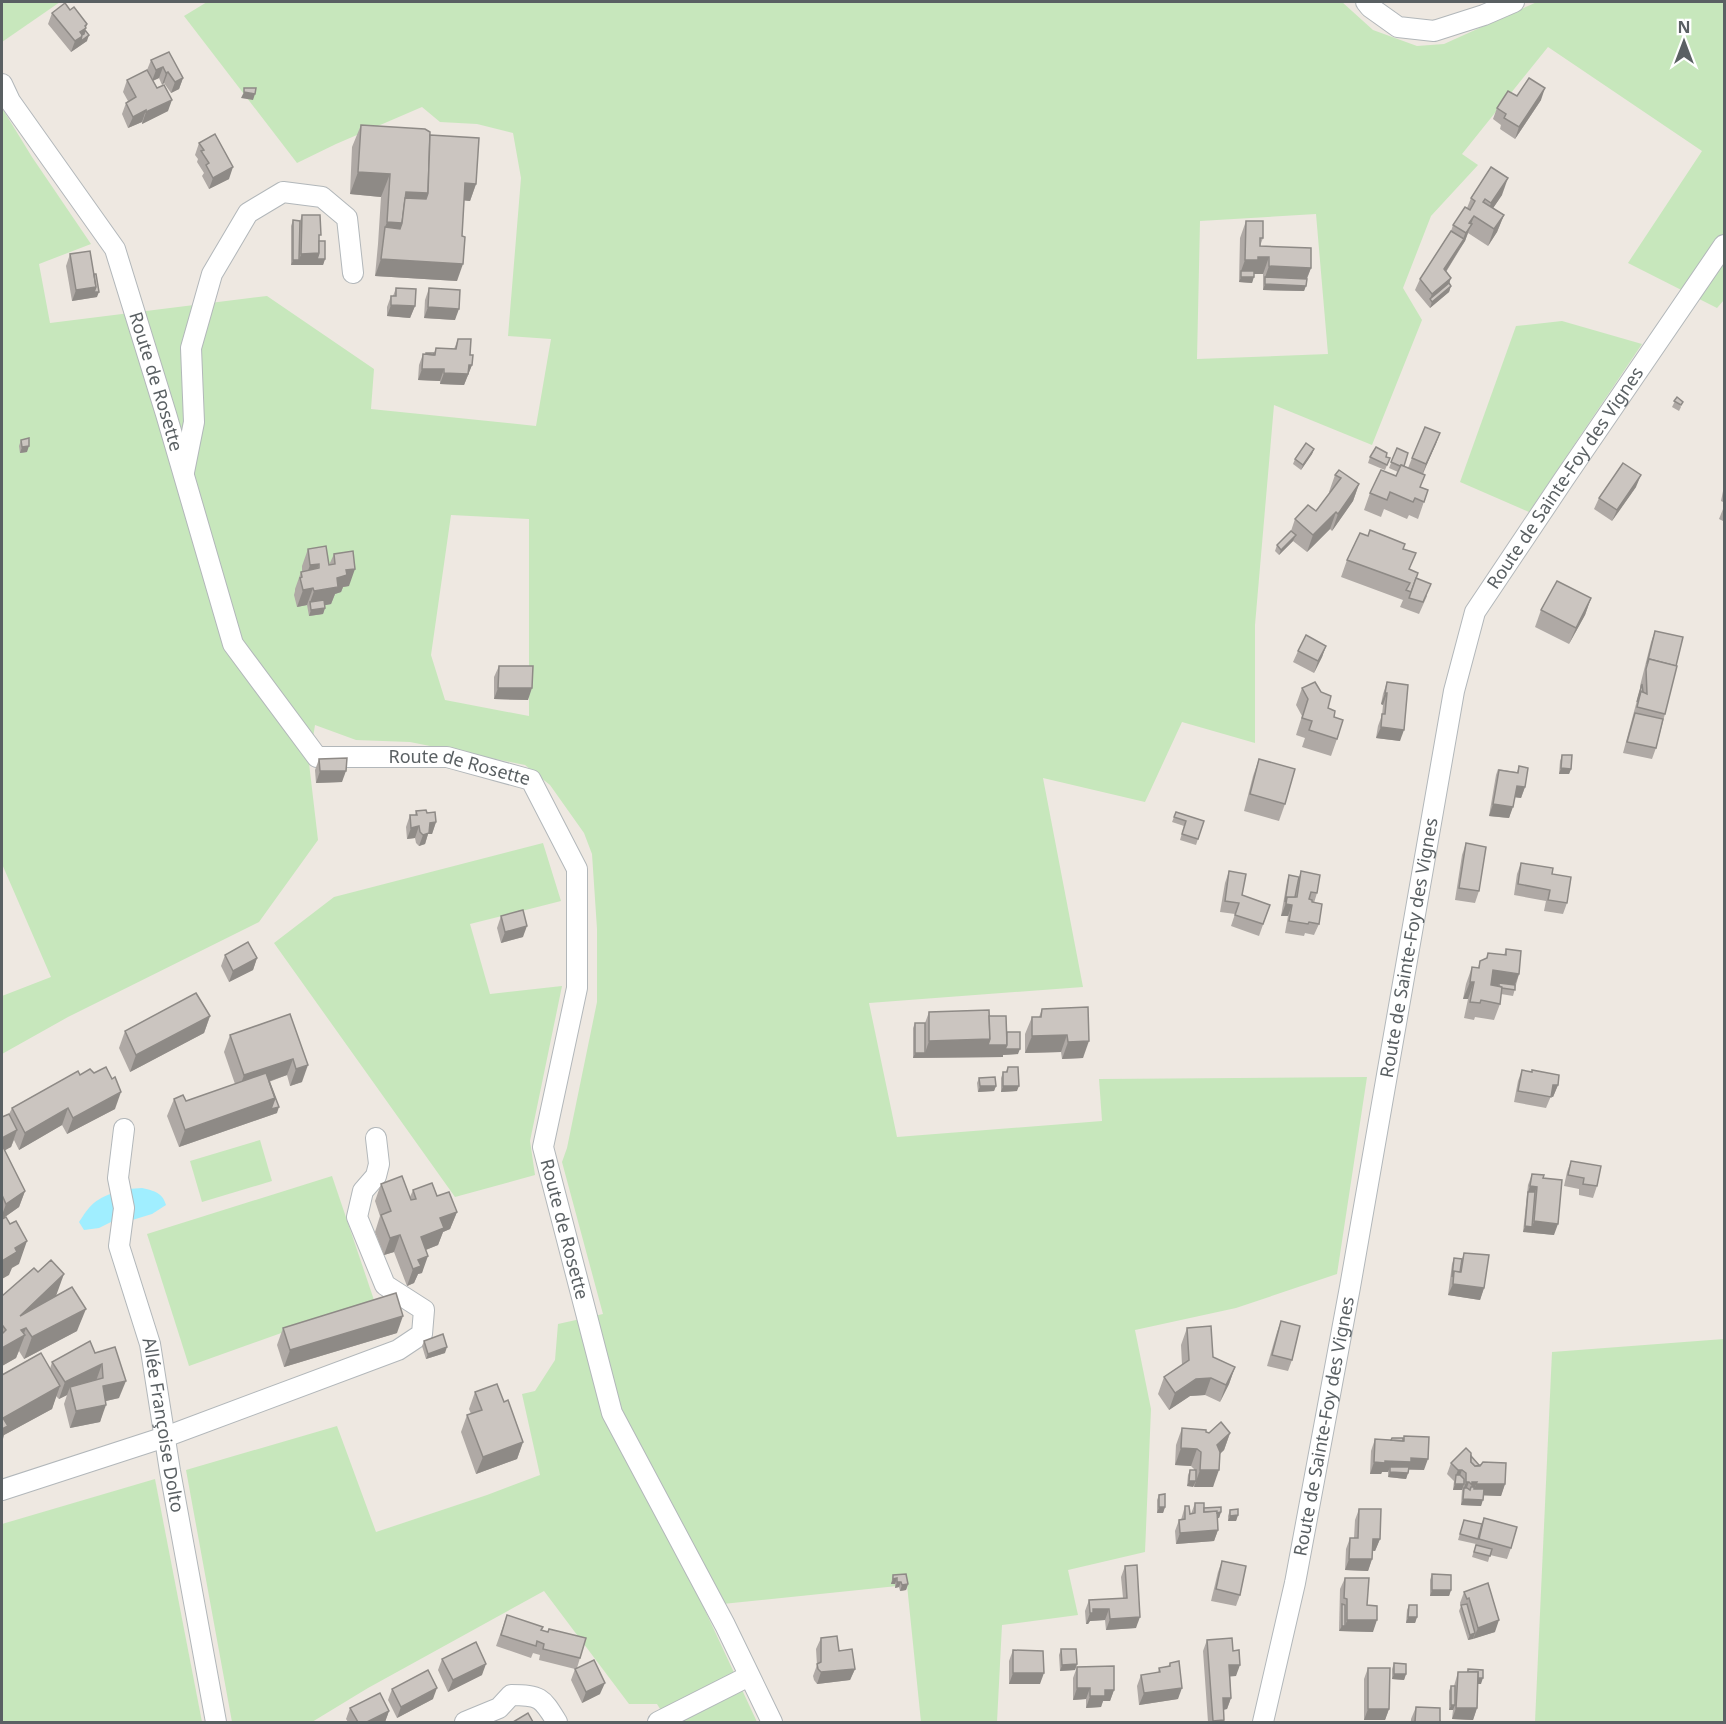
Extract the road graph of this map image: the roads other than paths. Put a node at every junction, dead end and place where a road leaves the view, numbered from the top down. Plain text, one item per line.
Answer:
1 (1366, 2) edge
2 (1514, 2) edge
3 (2, 84) edge
4 (1725, 245) edge
5 (353, 273) dead end
6 (184, 476) junction
7 (124, 1129) dead end
8 (376, 1138) dead end
9 (165, 1437) junction
10 (2, 1490) edge
11 (749, 1676) junction
12 (216, 1722) edge
13 (465, 1722) edge
14 (557, 1722) edge
15 (658, 1722) edge
16 (772, 1722) edge
17 (1263, 1722) edge

1 - 2 street
3 - 6 street, Route de Rosette
4 - 17 street, Route de Sainte-Foy des Vignes
5 - 6 street
6 - 11 street, Route de Rosette
7 - 9 street, Allée Françoise Dolto
8 - 9 street
9 - 10 street
9 - 12 street, Allée Françoise Dolto
11 - 15 street
11 - 16 street, Route de Rosette
13 - 14 street

